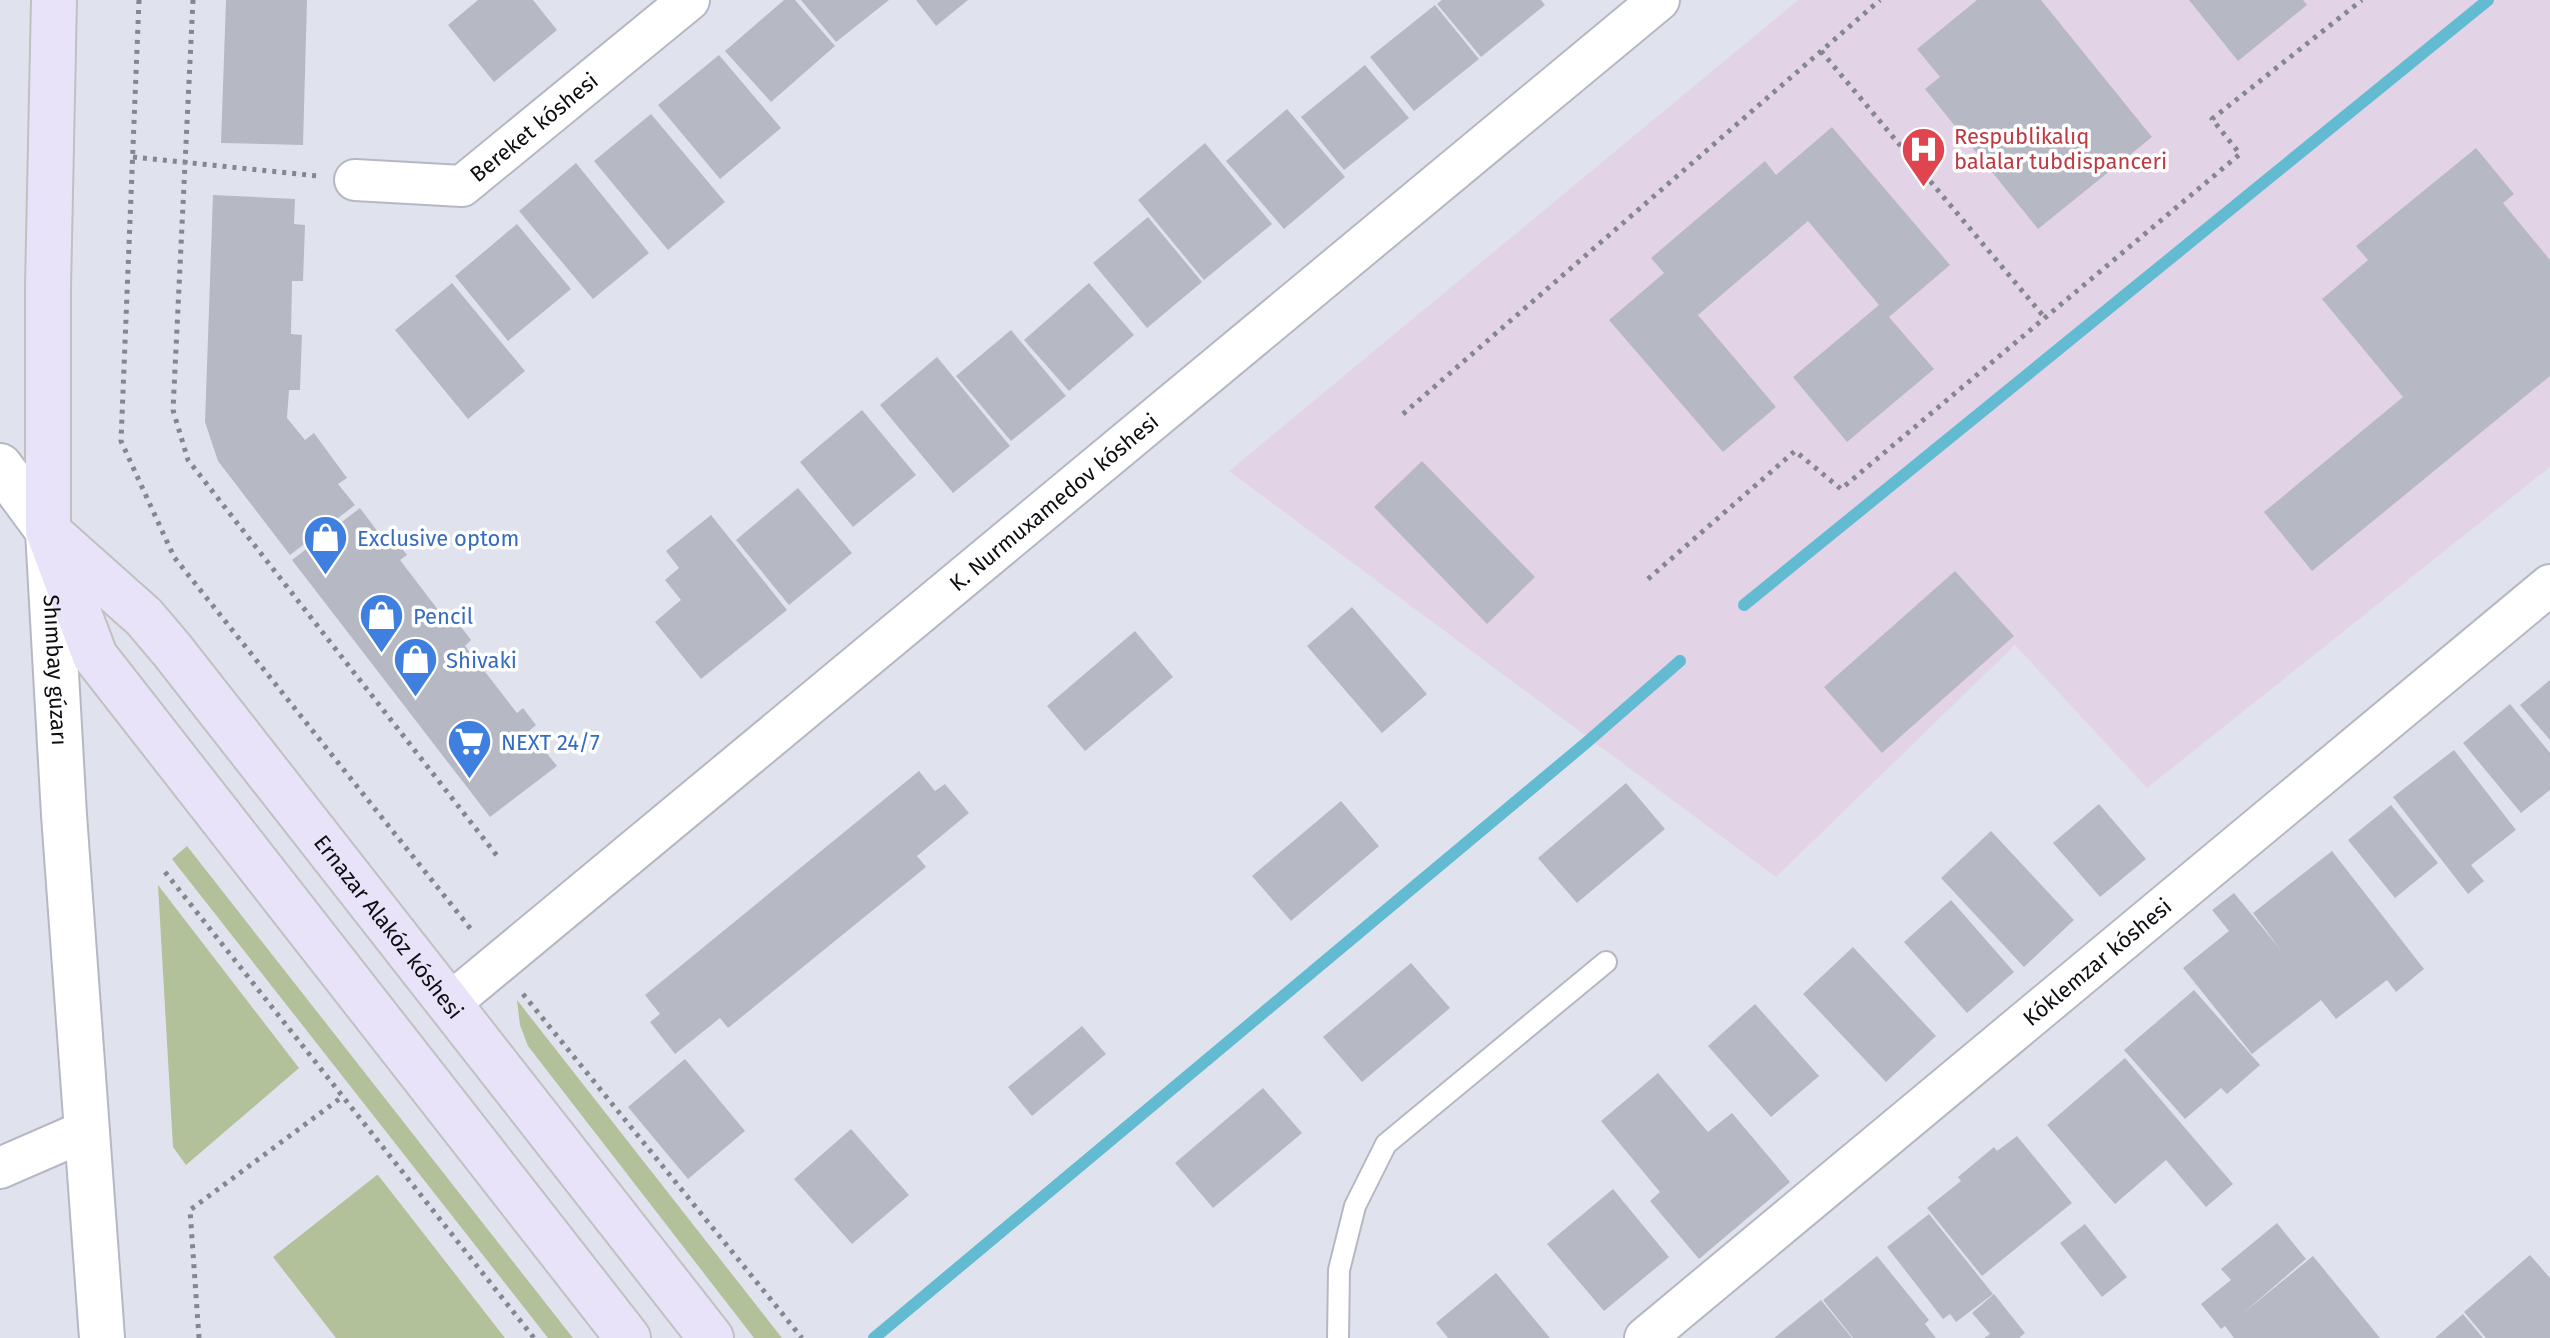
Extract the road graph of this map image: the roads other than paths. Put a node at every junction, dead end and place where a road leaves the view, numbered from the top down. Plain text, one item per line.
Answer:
1 (54, 0) edge
2 (689, 0) edge
3 (1659, 0) edge
4 (355, 180) road end
5 (0, 466) edge
6 (48, 531) junction
7 (2550, 585) edge
8 (1606, 962) dead end
9 (449, 1004) junction
10 (85, 1131) junction
11 (0, 1168) edge
12 (102, 1338) edge
13 (628, 1338) edge
14 (711, 1338) edge
15 (1338, 1338) edge
16 (1645, 1338) edge

1 - 6 main road, Shımbay gúzarı
2 - 4 street, Bereket kóshesi
3 - 9 street, K. Nurmuxamedov kóshesi
5 - 6 street, Ernazar Alakóz kóshesi
6 - 9 main road, Ernazar Alakóz kóshesi
6 - 10 street, Shımbay gúzarı
6 - 13 main road, Ernazar Alakóz kóshesi
7 - 16 street, Kóklemzar kóshesi
8 - 15 lane
9 - 14 main road, Ernazar Alakóz kóshesi
10 - 11 street
10 - 12 street, Shımbay gúzarı

